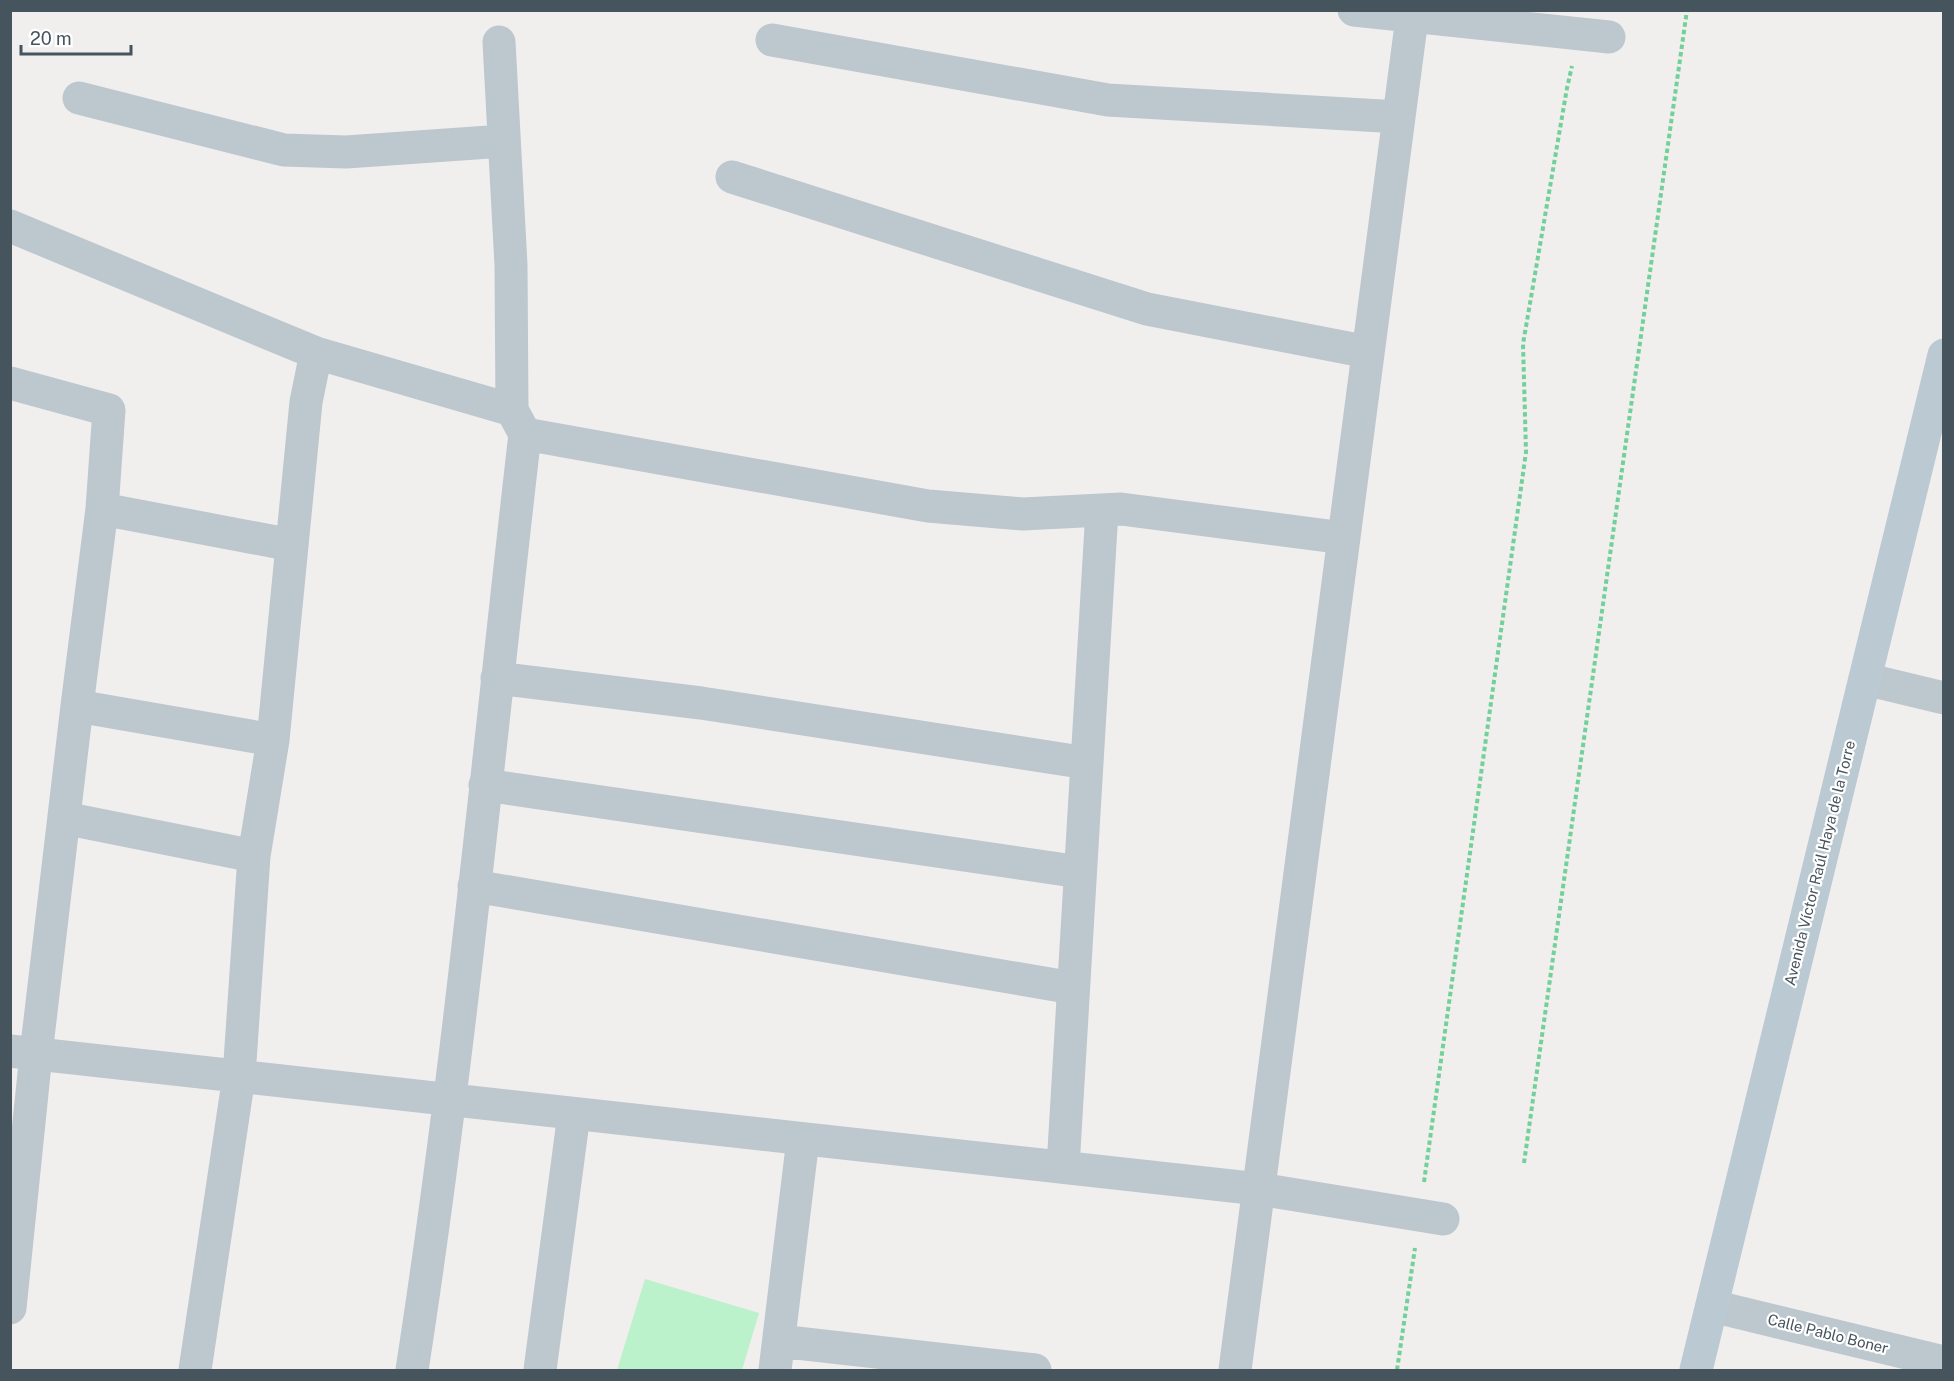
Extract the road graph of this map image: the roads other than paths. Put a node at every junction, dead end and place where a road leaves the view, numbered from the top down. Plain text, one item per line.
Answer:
1 (1354, 10) edge
2 (1413, 14) edge
3 (1595, 35) road end
4 (772, 40) dead end
5 (499, 42) dead end
6 (79, 98) dead end
7 (1399, 117) junction
8 (504, 141) junction
9 (732, 177) dead end
10 (10, 226) edge
11 (1368, 352) junction
12 (316, 353) junction
13 (1944, 355) edge
14 (10, 383) edge
15 (519, 422) junction
16 (102, 509) junction
17 (1102, 510) junction
18 (1344, 538) junction
19 (292, 545) junction
20 (497, 678) junction
21 (1865, 679) junction
22 (1944, 698) edge
23 (76, 706) junction
24 (273, 740) junction
25 (1087, 763) junction
26 (485, 785) junction
27 (64, 818) junction
28 (254, 856) junction
29 (1080, 872) junction
30 (474, 886) junction
31 (1073, 988) junction
32 (23, 1053) edge
33 (239, 1076) junction
34 (449, 1100) junction
35 (574, 1113) junction
36 (803, 1139) junction
37 (1063, 1167) junction
38 (1259, 1189) junction
39 (1431, 1217) road end
40 (1712, 1305) junction
41 (10, 1308) edge
42 (777, 1356) edge
43 (1944, 1362) edge
44 (195, 1371) edge
45 (412, 1371) edge
46 (540, 1371) edge
47 (1035, 1371) edge
48 (1235, 1371) edge
49 (1696, 1371) edge

1 - 2 street
2 - 3 street
2 - 7 street
4 - 7 street
5 - 8 street
6 - 8 street
7 - 11 street
8 - 15 street
9 - 11 street
10 - 12 street
11 - 18 street
12 - 15 street
12 - 19 street
13 - 21 street, Avenida Víctor Raúl Haya de la Torre
14 - 16 street
15 - 17 street
15 - 20 street
16 - 19 street
16 - 23 street
17 - 18 street
17 - 25 street
18 - 38 street
19 - 24 street
20 - 25 street
20 - 26 street
21 - 22 street
21 - 40 street, Avenida Víctor Raúl Haya de la Torre
23 - 24 street
23 - 27 street
24 - 28 street
25 - 29 street
26 - 29 street
26 - 30 street
27 - 28 street
27 - 32 street
28 - 33 street
29 - 31 street
30 - 31 street
30 - 34 street
31 - 37 street
32 - 33 street
32 - 41 street
33 - 34 street
33 - 44 street
34 - 35 street
34 - 45 street
35 - 36 street
35 - 46 street
36 - 37 street
36 - 42 street
37 - 38 street
38 - 39 street
38 - 48 street
40 - 43 street, Calle Pablo Boner
40 - 49 street, Avenida Víctor Raúl Haya de la Torre
42 - 47 street

